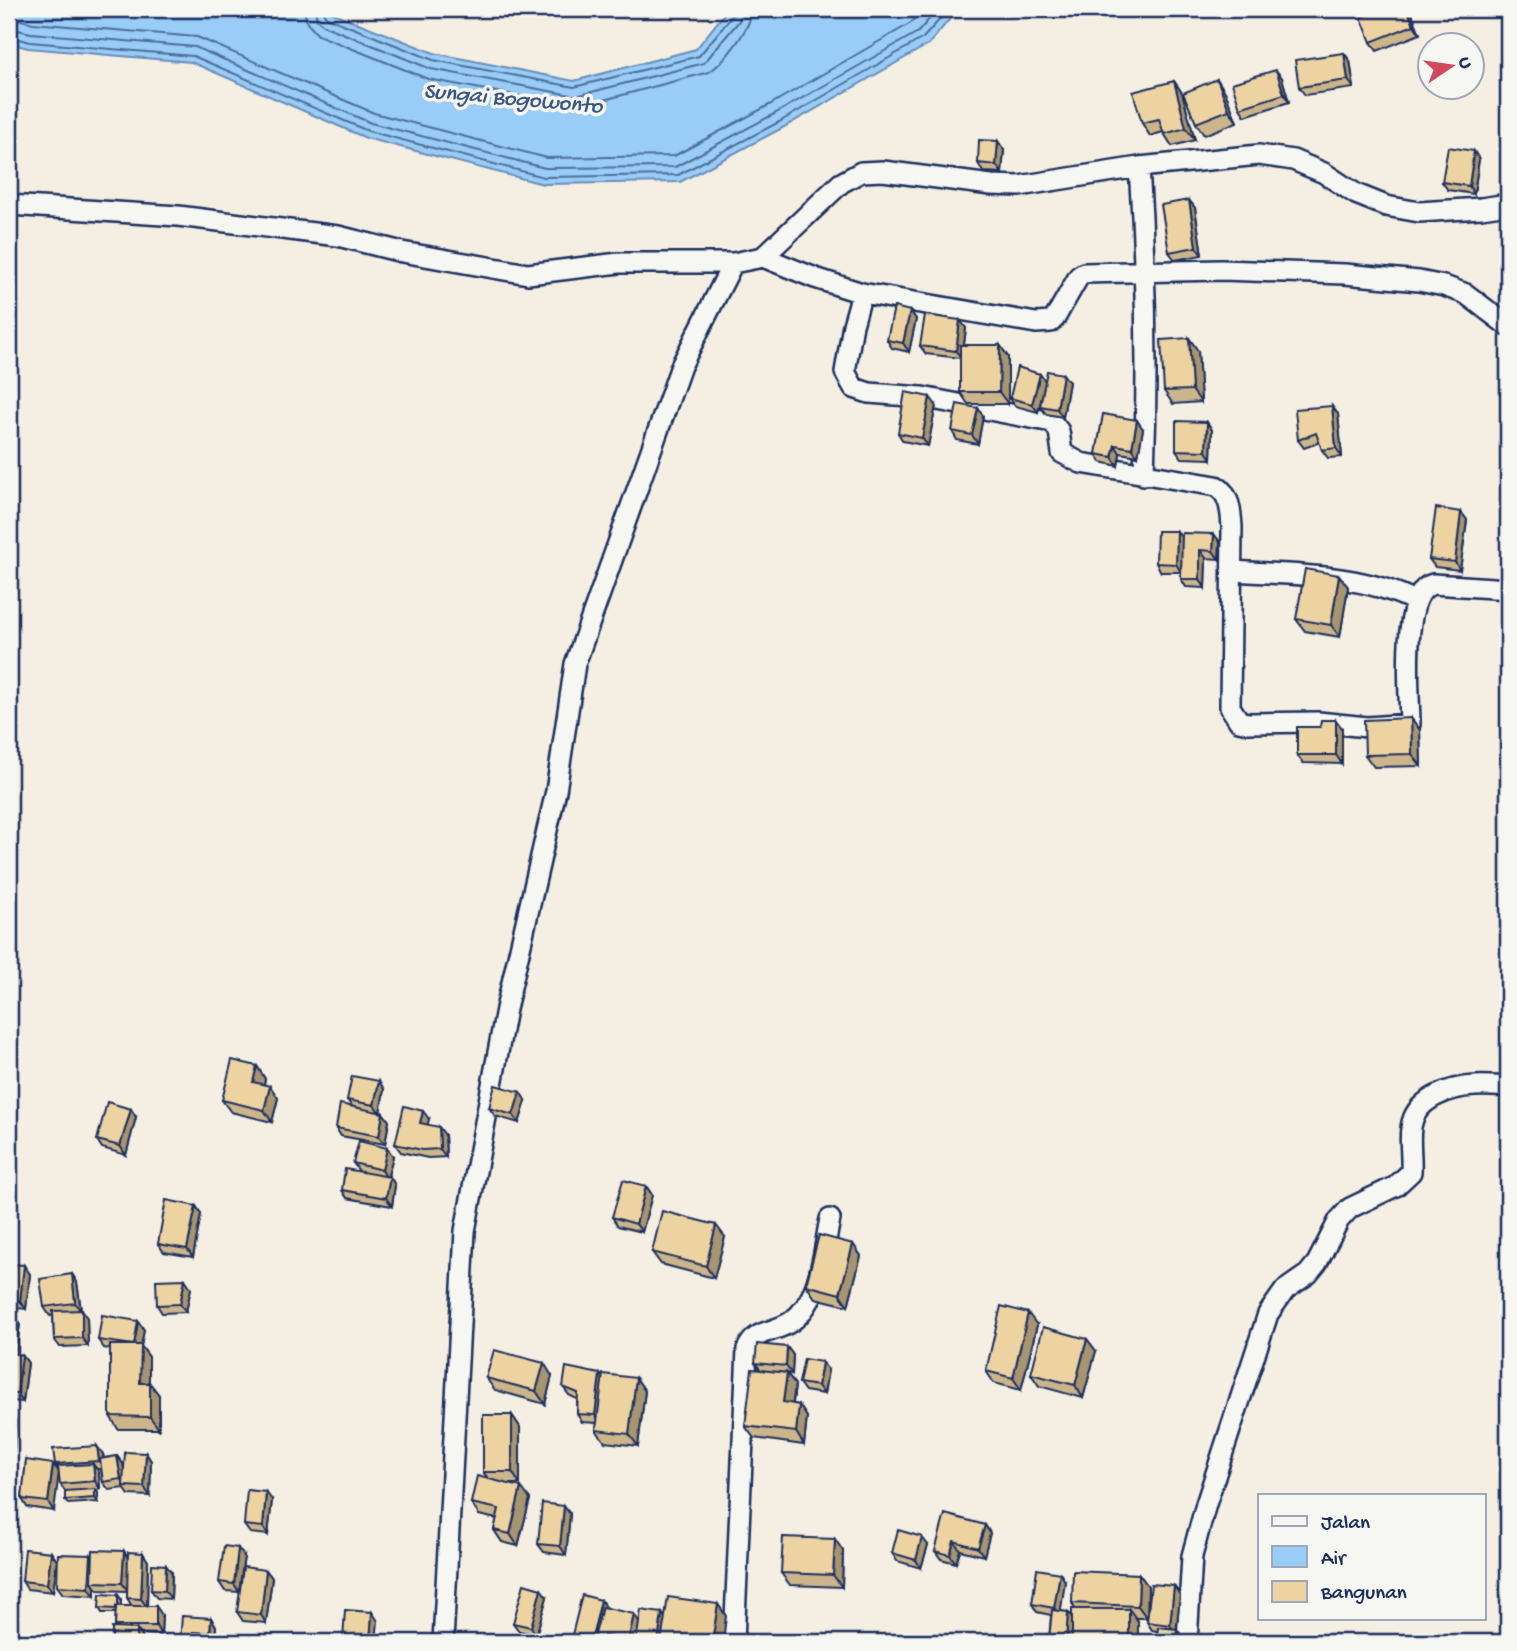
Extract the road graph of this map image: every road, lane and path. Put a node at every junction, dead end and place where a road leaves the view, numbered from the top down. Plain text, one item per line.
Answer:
1 (1139, 167) junction
2 (1508, 204) edge
3 (9, 205) edge
4 (763, 257) junction
5 (733, 263) junction
6 (1146, 271) junction
7 (862, 293) junction
8 (1508, 326) edge
9 (1144, 475) junction
10 (1232, 571) junction
11 (1508, 589) edge
12 (1415, 601) junction
13 (1508, 1087) edge
14 (830, 1219) dead end
15 (714, 1606) edge
16 (735, 1609) junction
17 (443, 1642) edge
18 (734, 1642) edge
19 (1187, 1642) edge

1 - 2 street
1 - 4 street
1 - 6 street
3 - 5 street
4 - 5 street
4 - 7 street
5 - 17 street
6 - 7 street
6 - 8 street
6 - 9 street
7 - 9 street
9 - 10 street
10 - 12 street
10 - 12 street
11 - 12 street
13 - 19 street
14 - 16 street
15 - 16 street
16 - 18 street

